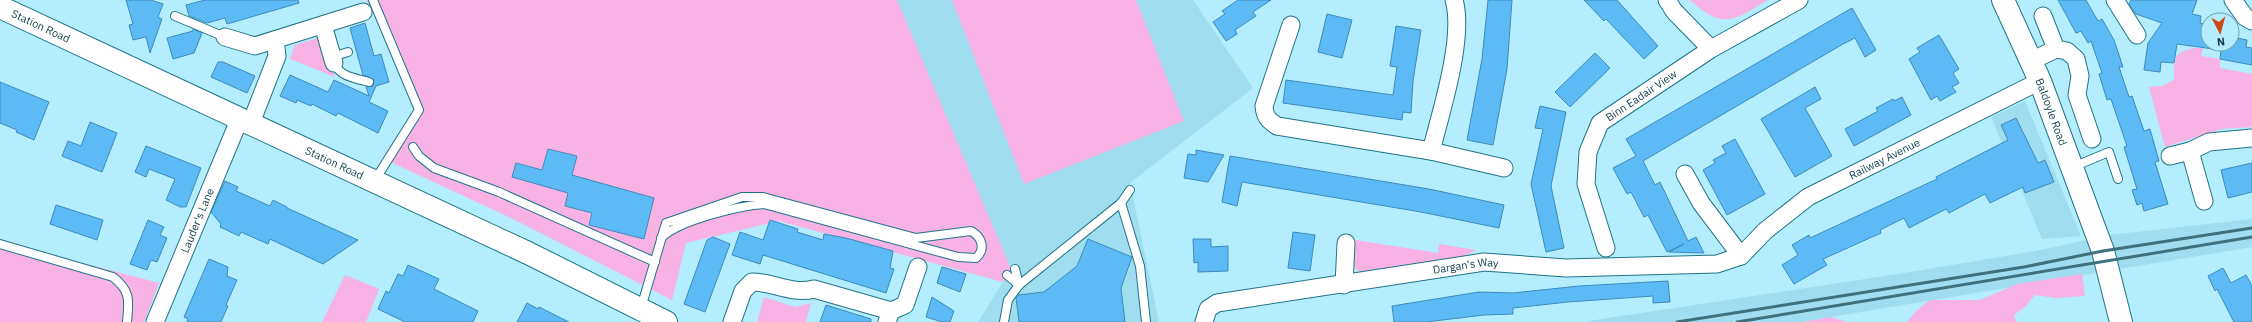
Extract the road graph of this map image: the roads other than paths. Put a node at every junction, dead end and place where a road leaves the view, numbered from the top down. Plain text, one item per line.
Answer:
1 (1454, 0) edge
2 (1667, 0) edge
3 (1799, 0) edge
4 (2003, 0) edge
5 (2115, 0) edge
6 (2234, 0) edge
7 (368, 6) edge
8 (0, 7) edge
9 (176, 16) dead end
10 (2043, 16) dead end
11 (2252, 21) edge
12 (323, 24) junction
13 (1291, 25) dead end
14 (2137, 35) dead end
15 (226, 37) joint
16 (275, 40) junction
17 (1711, 49) junction
18 (2056, 49) junction
19 (338, 57) joint
20 (2031, 61) junction
21 (2040, 81) junction
22 (369, 82) dead end
23 (246, 121) junction
24 (2252, 138) edge
25 (2092, 139) dead end
26 (413, 147) dead end
27 (2190, 150) junction
28 (1431, 151) junction
29 (2170, 156) dead end
30 (1504, 168) dead end
31 (2072, 168) junction
32 (1685, 174) dead end
33 (2118, 179) dead end
34 (374, 181) junction
35 (1130, 190) dead end
36 (2204, 201) dead end
37 (1121, 203) junction
38 (661, 238) junction
39 (1346, 243) dead end
40 (0, 244) edge
41 (1606, 248) dead end
42 (1741, 256) junction
43 (655, 262) junction
44 (918, 267) dead end
45 (1015, 268) dead end
46 (1007, 274) dead end
47 (1019, 285) junction
48 (1344, 285) junction
49 (641, 308) junction
50 (889, 316) edge
51 (127, 322) edge
52 (155, 322) edge
53 (666, 322) edge
54 (732, 322) edge
55 (1004, 322) edge
56 (1146, 322) edge
57 (1204, 322) edge
58 (2121, 322) edge

1 - 28 street
2 - 17 street
3 - 17 street, Binn Eadair View
4 - 20 main road, Baldoyle Road
5 - 14 street
6 - 11 street
7 - 12 street
7 - 34 lane
8 - 23 main road, Station Road
9 - 15 lane
10 - 18 street
12 - 16 street
12 - 19 street
13 - 28 street
15 - 16 street
16 - 23 street, Lauder's Lane
17 - 41 street, Binn Eadair View
18 - 20 street
18 - 25 street
19 - 22 lane
20 - 21 main road, Baldoyle Road
21 - 31 main road, Baldoyle Road
21 - 42 street, Railway Avenue
23 - 34 main road, Station Road
23 - 52 street, Lauder's Lane
24 - 27 street
26 - 43 lane
27 - 29 street
27 - 36 street
28 - 30 street
31 - 33 lane
31 - 58 main road, Baldoyle Road
32 - 42 street
34 - 49 main road, Station Road
35 - 37 lane
37 - 47 lane
37 - 56 lane
38 - 38 lane
38 - 43 lane
39 - 48 street
40 - 51 lane
42 - 48 street, Dargan's Way
43 - 49 lane
44 - 50 street
45 - 47 lane
46 - 47 lane
47 - 55 lane
48 - 57 street, Dargan's Way
49 - 53 main road, Station Road
50 - 54 street

